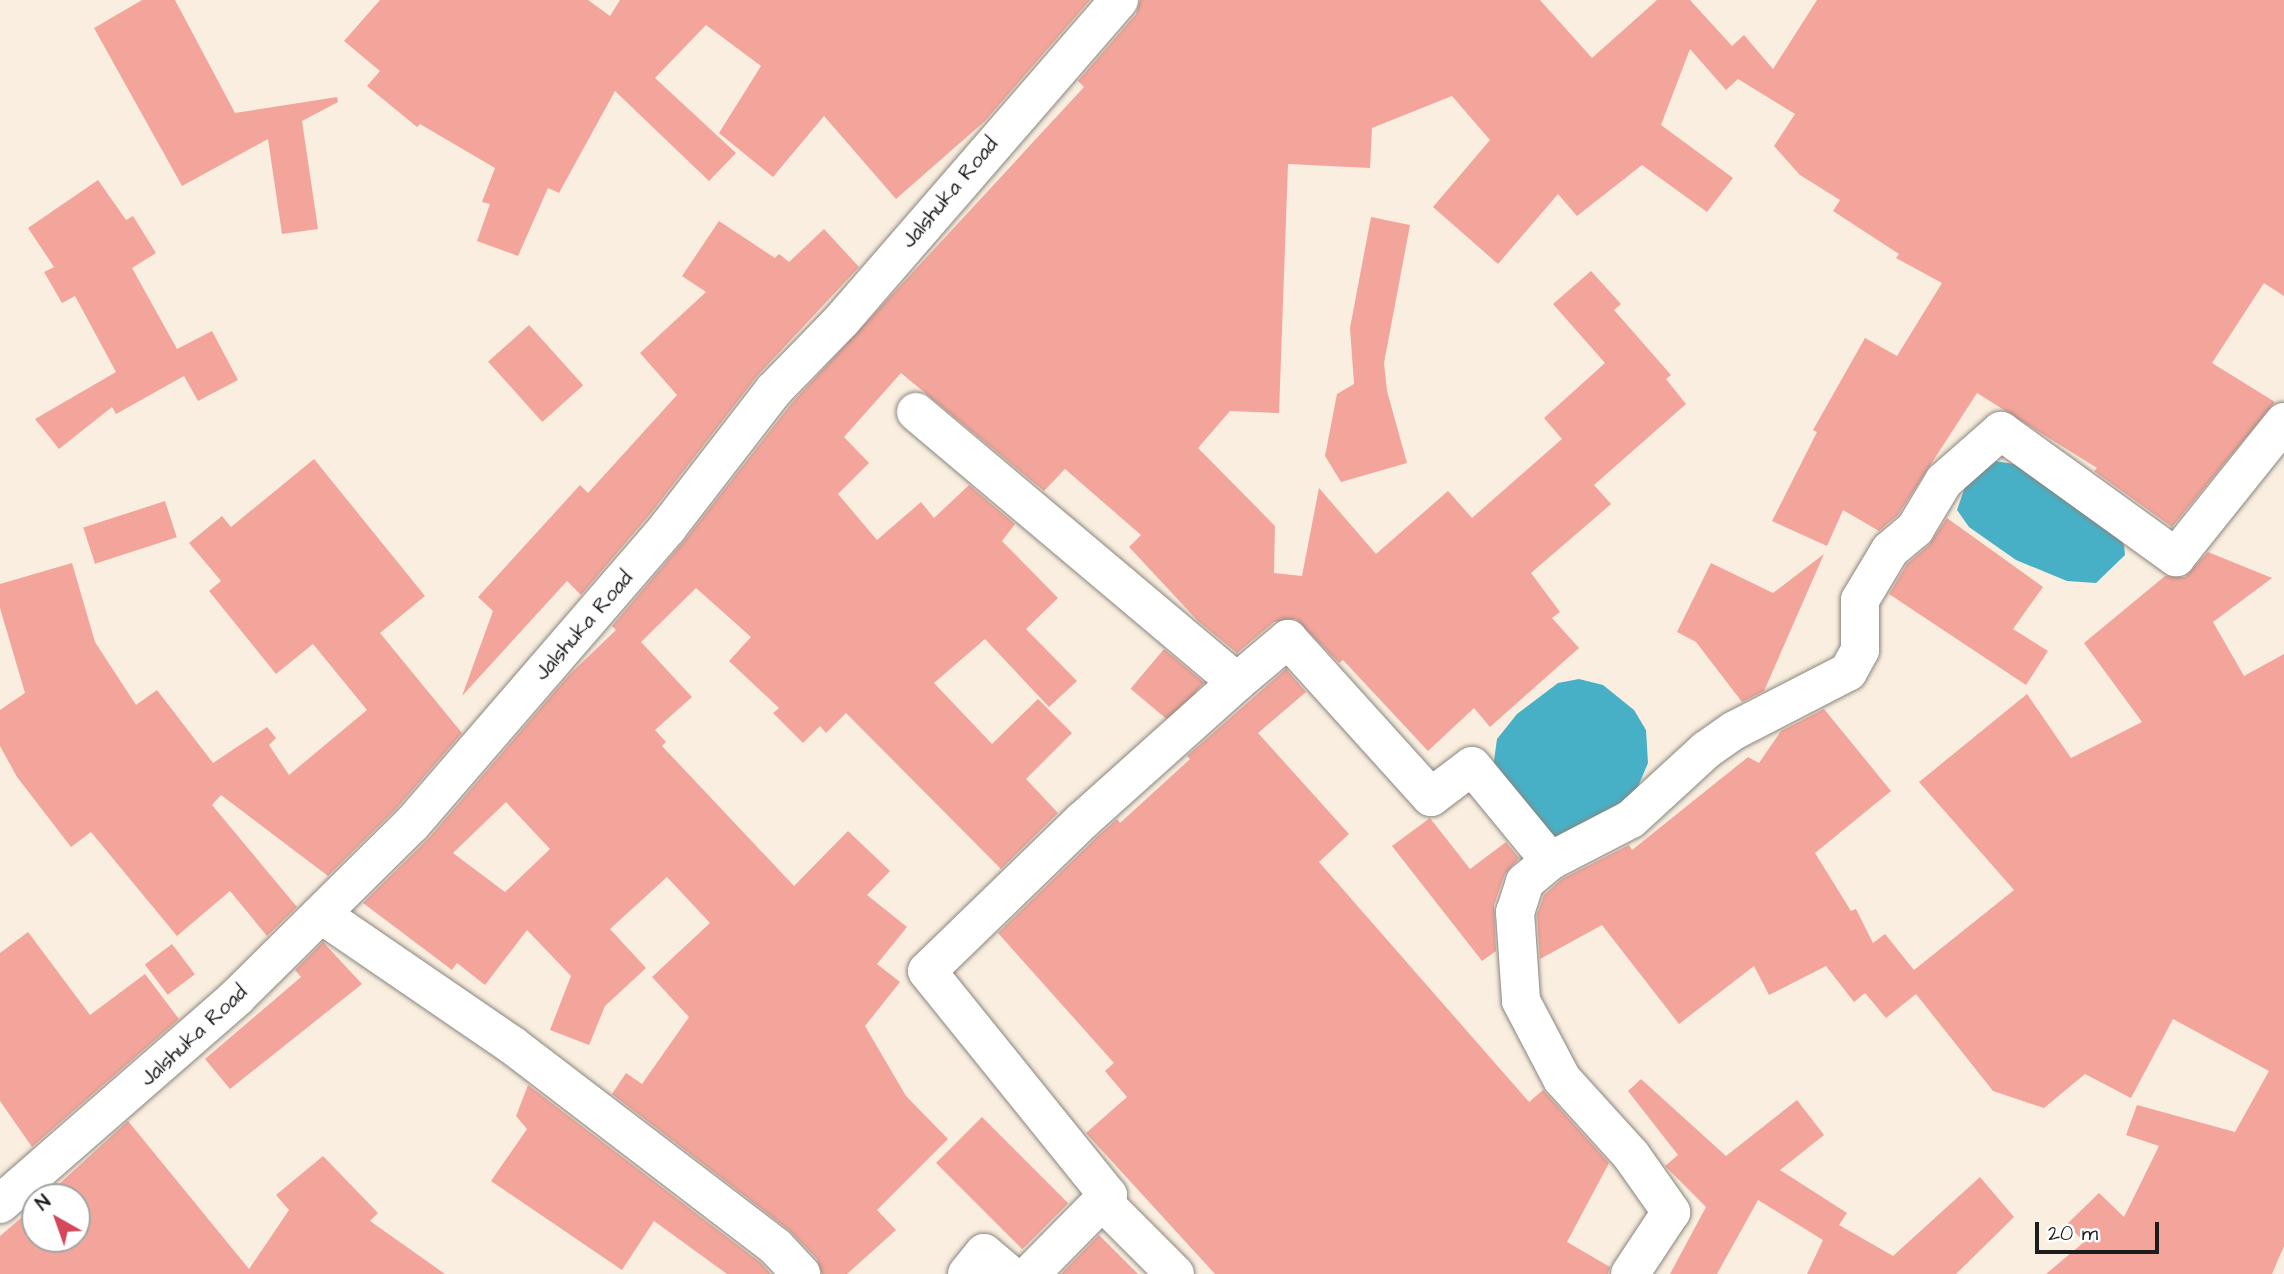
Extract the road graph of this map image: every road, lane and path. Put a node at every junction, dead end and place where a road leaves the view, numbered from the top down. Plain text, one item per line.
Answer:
1 (1119, 0) edge
2 (916, 412) dead end
3 (2284, 422) edge
4 (1237, 682) junction
5 (1550, 861) junction
6 (322, 915) junction
7 (1102, 1201) junction
8 (0, 1205) edge
9 (801, 1274) edge
10 (967, 1274) edge
11 (1009, 1274) edge
12 (1030, 1274) edge
13 (1175, 1274) edge
14 (1630, 1274) edge

1 - 6 street, Jalshuka Road
2 - 4 street
3 - 5 street
4 - 5 street
4 - 7 street
5 - 14 street
6 - 8 street, Jalshuka Road
6 - 9 street
7 - 12 street
7 - 13 street
10 - 11 street

